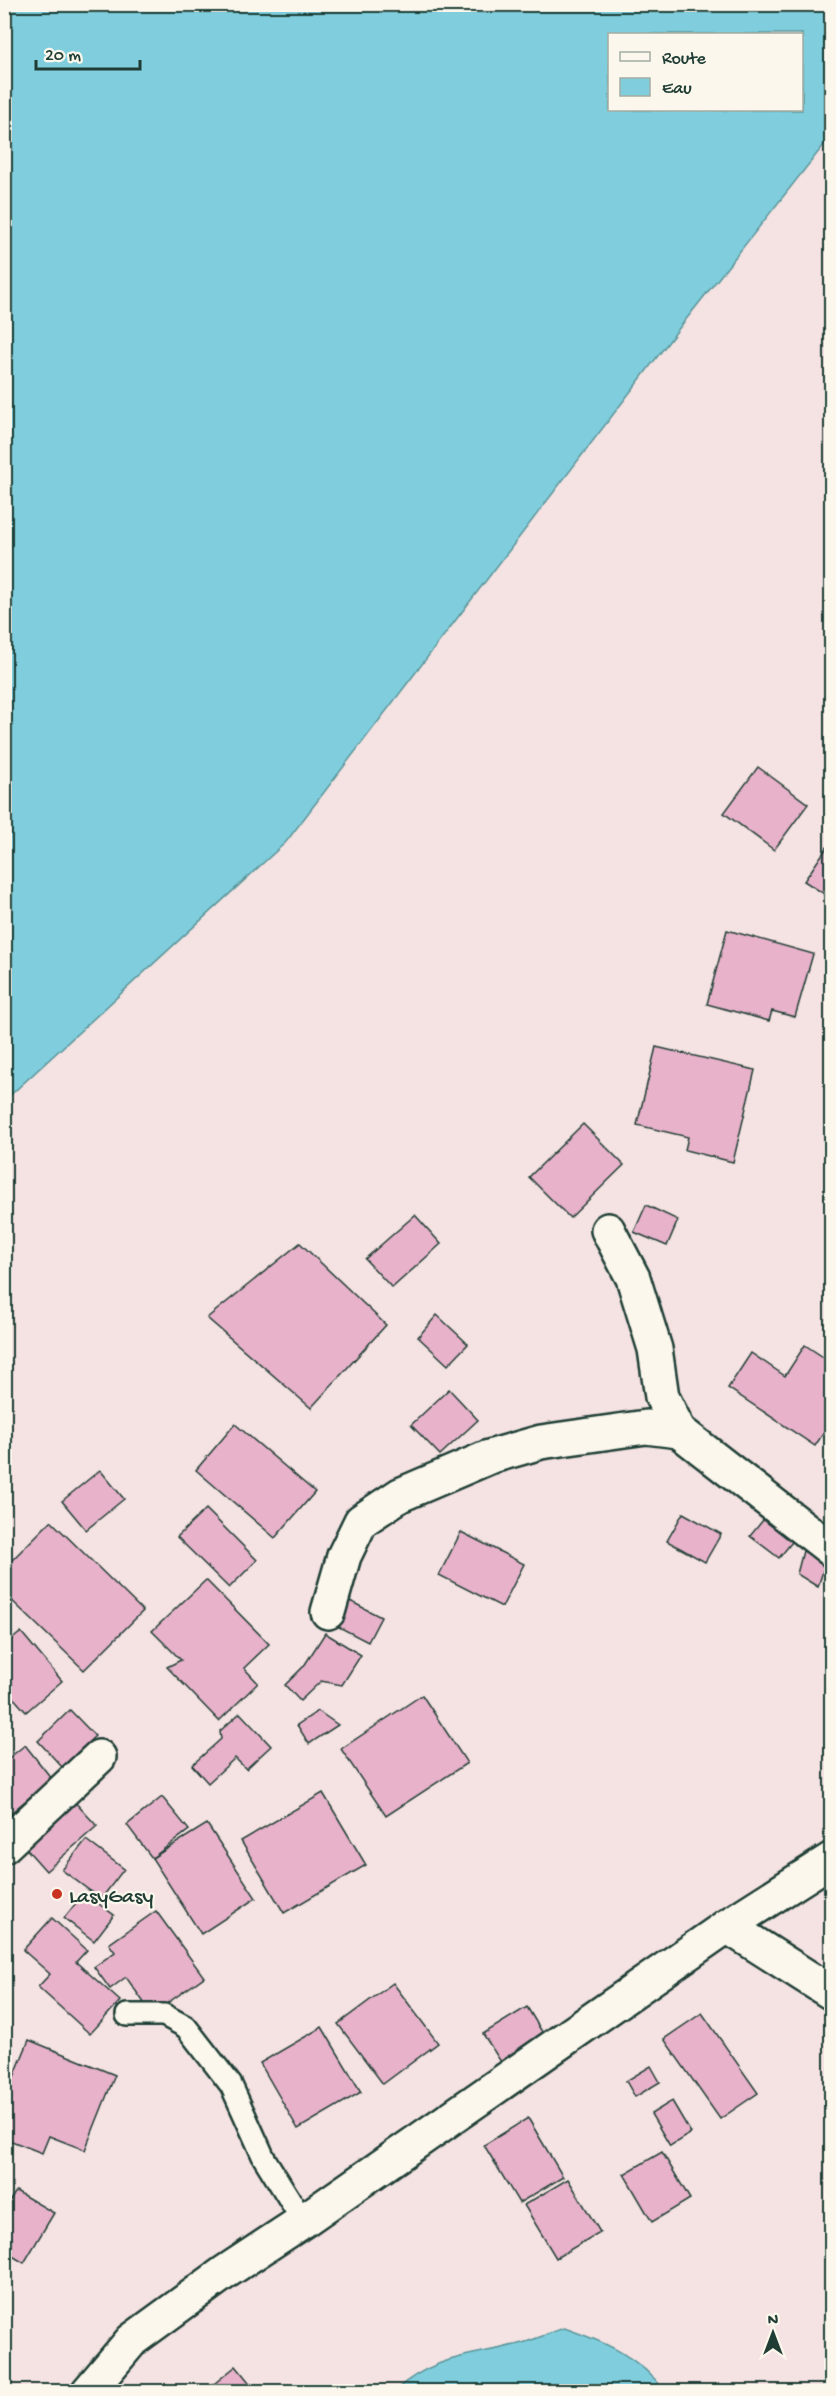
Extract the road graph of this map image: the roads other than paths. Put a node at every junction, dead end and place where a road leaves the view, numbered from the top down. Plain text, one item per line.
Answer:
1 (608, 1230) dead end
2 (679, 1431) junction
3 (831, 1550) edge
4 (328, 1612) dead end
5 (99, 1757) dead end
6 (4, 1846) edge
7 (831, 1859) edge
8 (727, 1926) junction
9 (831, 1994) edge
10 (127, 2015) dead end
11 (303, 2221) junction
12 (88, 2391) edge

1 - 2 street
2 - 3 street
2 - 4 street
5 - 6 street
7 - 8 street
8 - 9 street
8 - 11 street
10 - 11 lane
11 - 12 street

